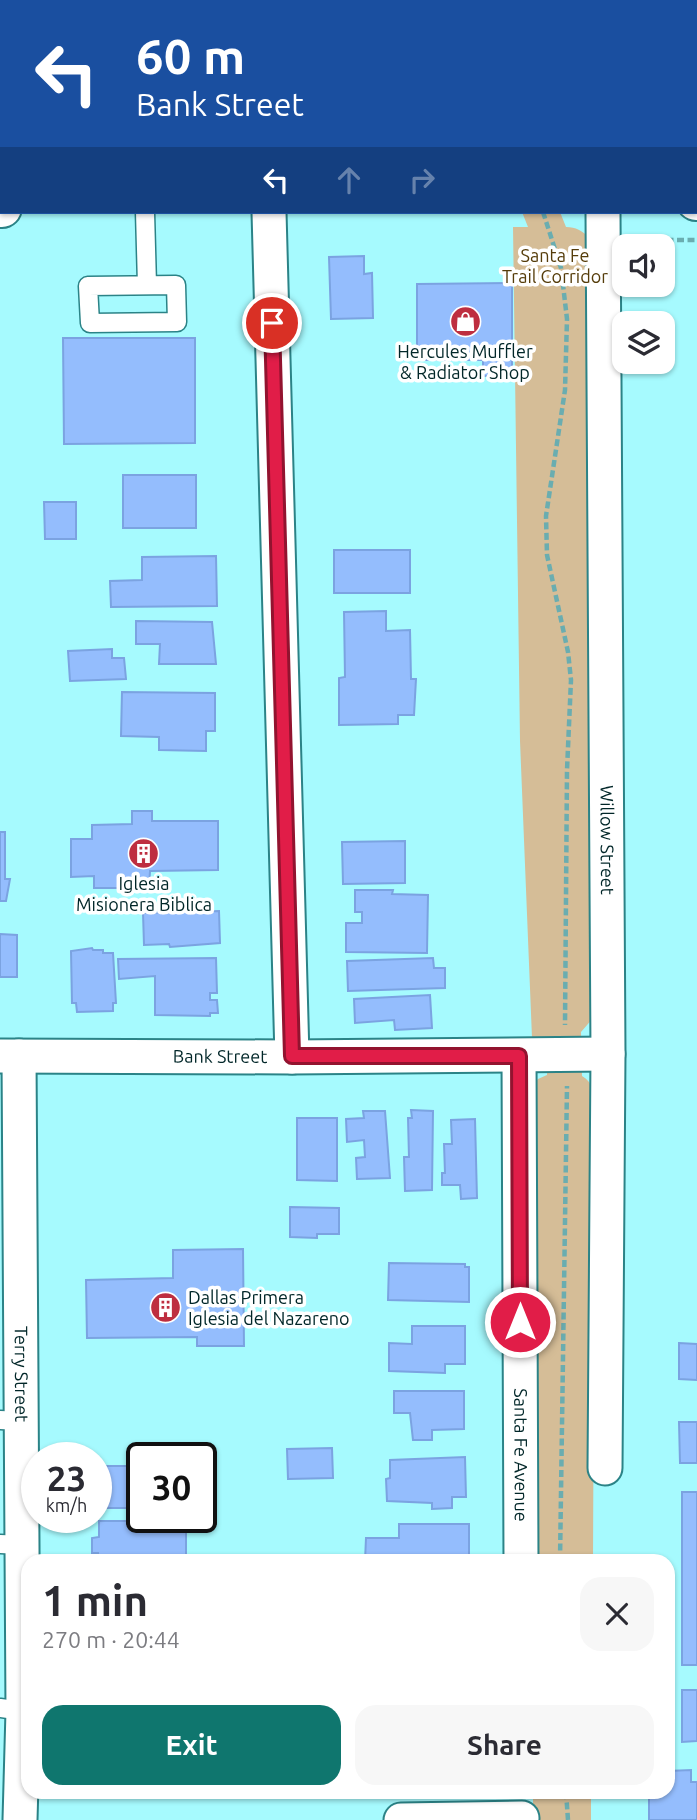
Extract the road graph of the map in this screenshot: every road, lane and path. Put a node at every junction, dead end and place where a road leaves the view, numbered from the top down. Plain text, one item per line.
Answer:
1 (145, 214) edge
2 (269, 214) edge
3 (544, 214) edge
4 (603, 214) edge
5 (675, 240) edge
6 (697, 240) edge
7 (147, 285) junction
8 (565, 1035) dead end
9 (608, 1054) junction
10 (9, 1056) edge
11 (292, 1056) junction
12 (519, 1056) junction
13 (567, 1084) dead end
14 (11, 1421) edge
15 (605, 1468) dead end
16 (11, 1545) edge
17 (521, 1554) edge
18 (560, 1554) edge
19 (11, 1709) edge
20 (566, 1799) edge
21 (522, 1810) edge
22 (20, 1820) edge
23 (401, 1820) edge
24 (568, 1820) edge

1 - 7 lane
2 - 11 street
3 - 8 path
4 - 9 street, Willow Street
5 - 6 path
7 - 7 lane
9 - 12 street, Bank Street
9 - 15 street, Willow Street
10 - 11 street, Bank Street
10 - 14 street, Terry Street
11 - 12 street, Bank Street
12 - 17 street, Santa Fe Avenue
13 - 18 path
14 - 16 street, Terry Street
16 - 19 street, Terry Street
19 - 22 street, Terry Street
20 - 24 path
21 - 23 street

